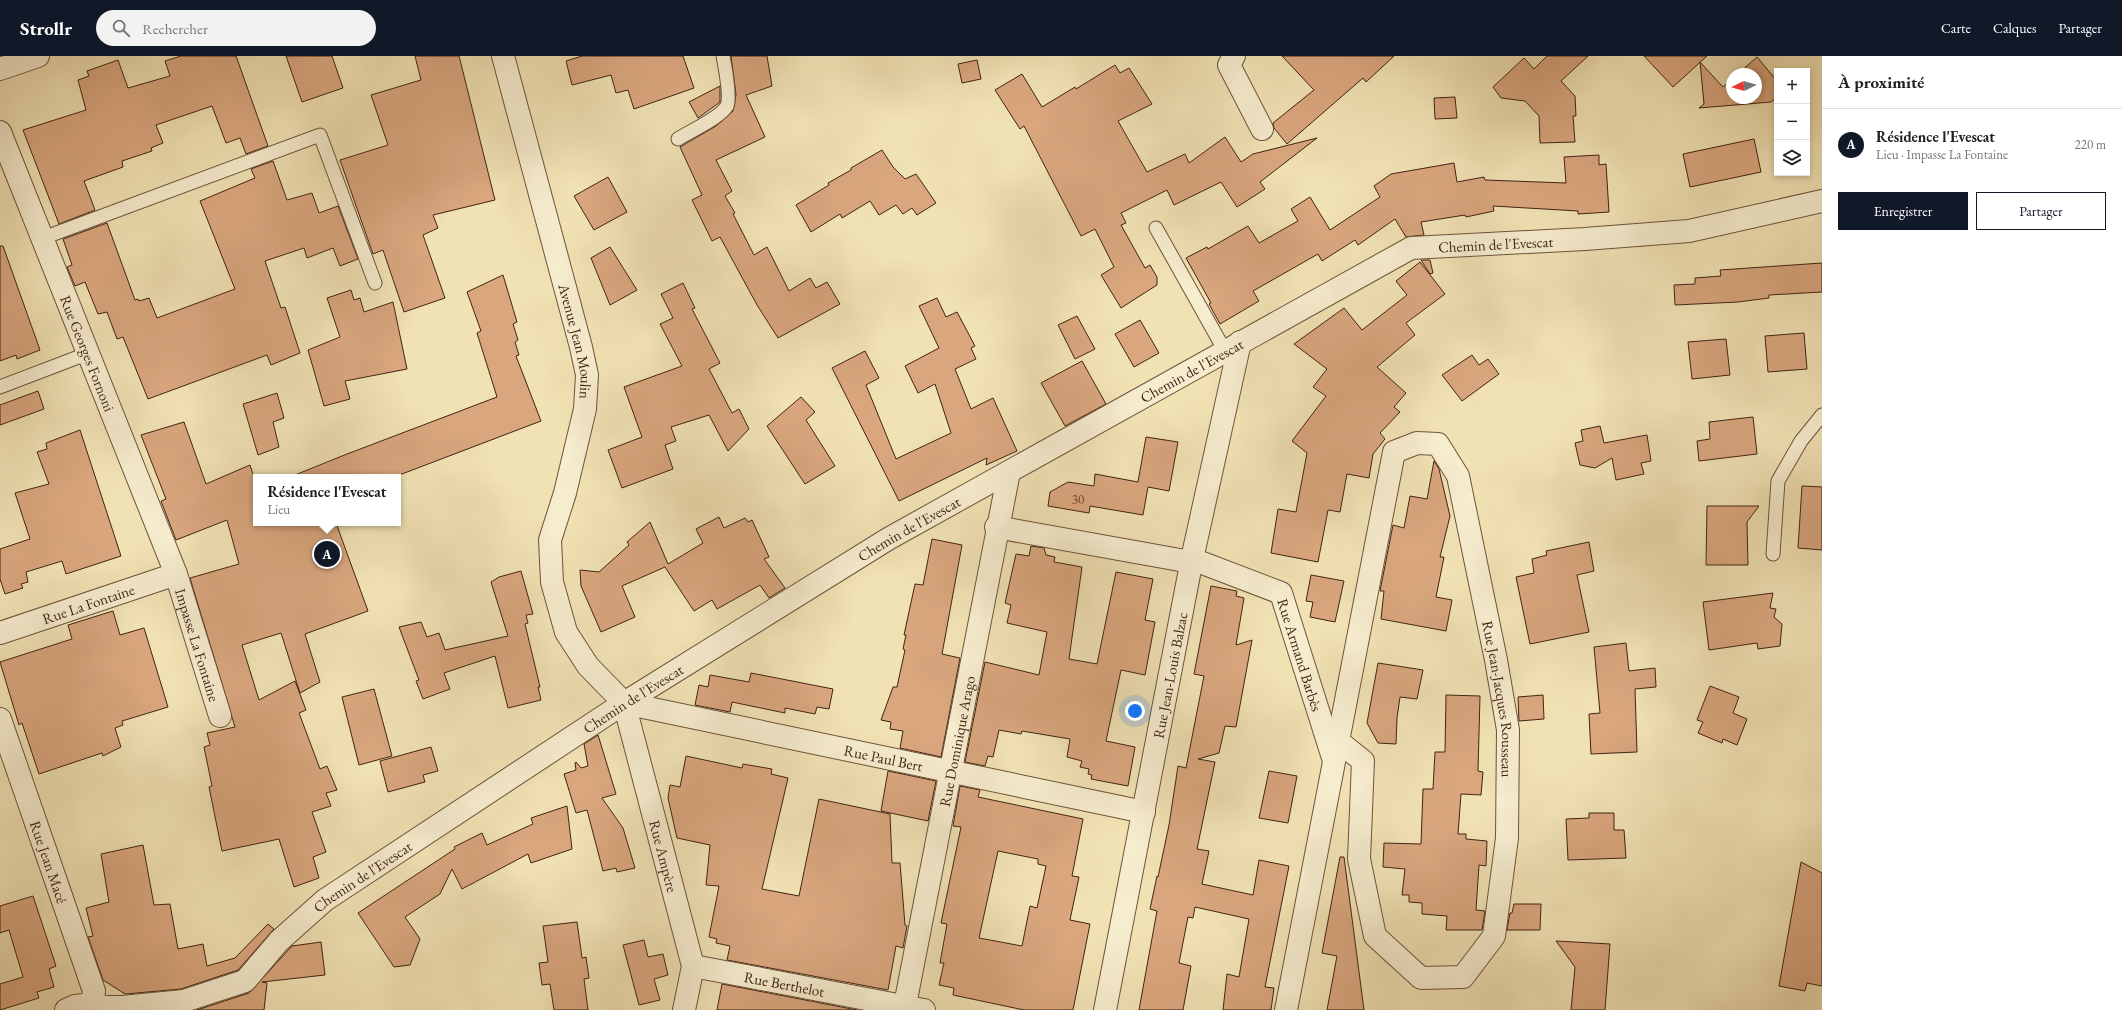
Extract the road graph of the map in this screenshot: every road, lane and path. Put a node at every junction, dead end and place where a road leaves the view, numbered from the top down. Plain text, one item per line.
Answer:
1 (38, 56) edge
2 (503, 56) edge
3 (723, 56) edge
4 (1234, 56) edge
5 (0, 69) edge
6 (1262, 129) dead end
7 (0, 132) edge
8 (678, 139) dead end
9 (1822, 201) edge
10 (1156, 228) dead end
11 (43, 238) junction
12 (375, 283) dead end
13 (1232, 347) junction
14 (89, 353) junction
15 (0, 387) edge
16 (1822, 415) edge
17 (1009, 472) junction
18 (996, 528) junction
19 (1773, 554) dead end
20 (1192, 560) junction
21 (176, 574) junction
22 (0, 633) edge
23 (624, 703) junction
24 (220, 716) dead end
25 (0, 719) edge
26 (1335, 751) junction
27 (951, 770) junction
28 (1144, 812) junction
29 (693, 966) junction
30 (92, 1004) junction
31 (911, 1009) edge
32 (66, 1010) edge
33 (684, 1010) edge
34 (1105, 1010) edge
35 (1286, 1010) edge

1 - 5 street
2 - 23 street, Avenue Jean Moulin
3 - 8 lane
4 - 6 street
7 - 11 street, Rue Georges Fornoni
9 - 13 street, Chemin de l'Evescat
10 - 13 lane
11 - 12 lane
11 - 14 street, Rue Georges Fornoni
13 - 17 street, Chemin de l'Evescat
13 - 20 street, Rue Jean-Louis Balzac
14 - 15 lane
14 - 21 street, Rue Georges Fornoni
16 - 19 lane
17 - 18 street, Rue Dominique Arago
17 - 23 street, Chemin de l'Evescat
18 - 20 street, Rue Armand Barbès
18 - 27 street, Rue Dominique Arago
20 - 26 street, Rue Armand Barbès
20 - 28 street, Rue Jean-Louis Balzac
21 - 22 street, Rue La Fontaine
21 - 24 street, Impasse La Fontaine
23 - 27 street, Rue Paul Bert
23 - 29 street, Rue Ampère
23 - 30 street, Chemin de l'Evescat
25 - 30 street, Rue Jean Macé
26 - 26 street, Rue Jean-Jacques Rousseau
26 - 35 street, Rue Jean-Jacques Rousseau
27 - 28 street, Rue Paul Bert
27 - 31 street, Rue Dominique Arago
28 - 34 street, Rue Jean-Louis Balzac
29 - 31 street, Rue Berthelot
29 - 33 street, Rue Ampère
30 - 32 street, Chemin de l'Evescat

